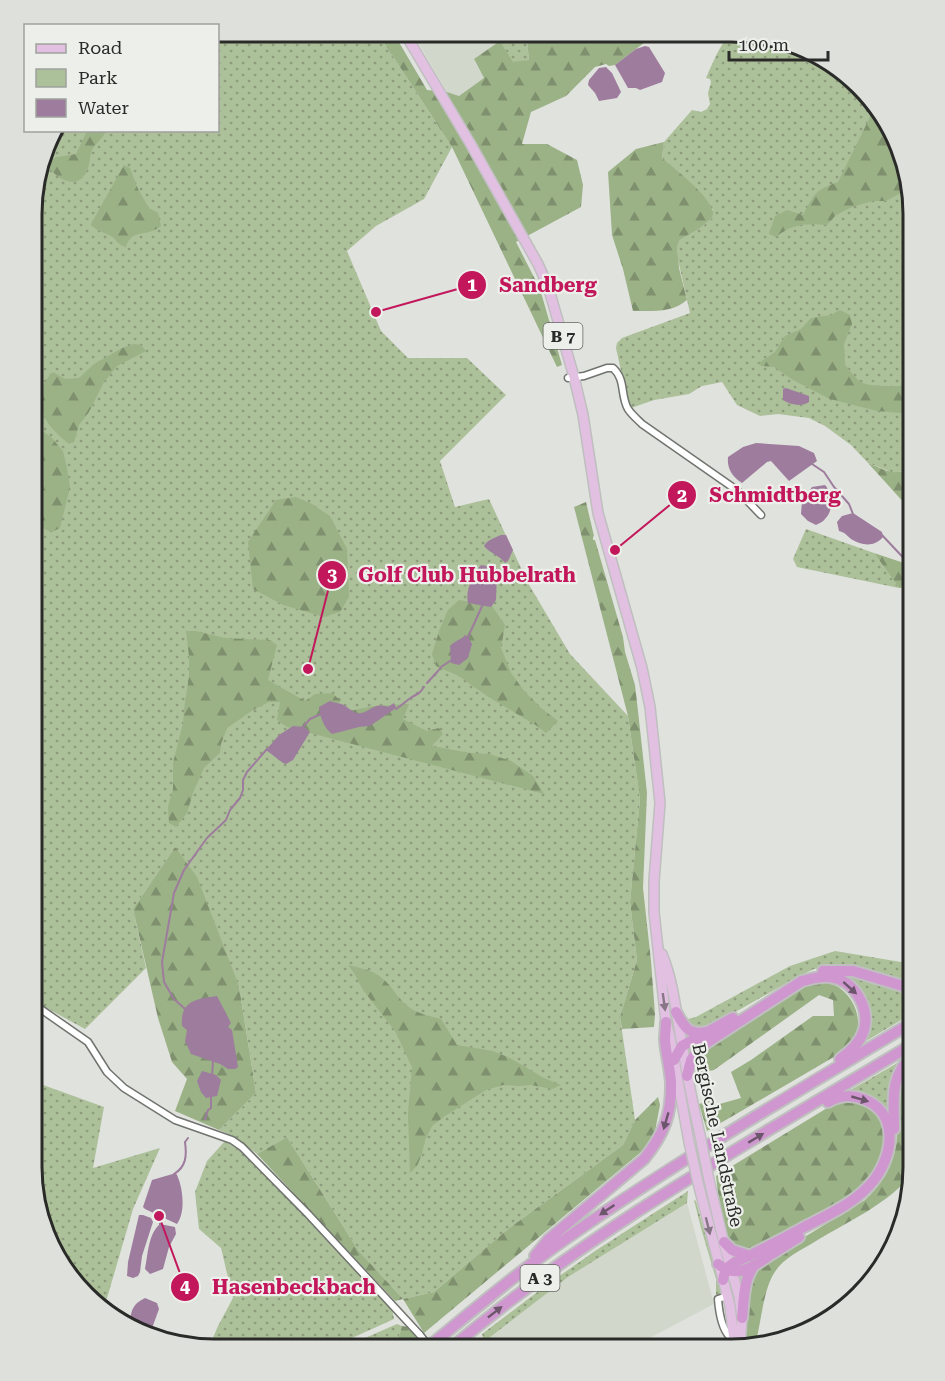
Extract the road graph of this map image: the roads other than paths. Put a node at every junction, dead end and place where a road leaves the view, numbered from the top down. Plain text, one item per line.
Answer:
1 (410, 42) edge
2 (571, 378) junction
3 (761, 515) dead end
4 (658, 946) junction
5 (903, 986) edge
6 (42, 1010) edge
7 (676, 1012) junction
8 (666, 1022) junction
9 (903, 1028) edge
10 (709, 1031) junction
11 (682, 1046) junction
12 (903, 1050) edge
13 (674, 1060) junction
14 (903, 1068) edge
15 (687, 1076) junction
16 (797, 1092) junction
17 (805, 1109) junction
18 (724, 1242) junction
19 (750, 1256) junction
20 (526, 1267) junction
21 (753, 1268) junction
22 (726, 1270) junction
23 (727, 1296) junction
24 (741, 1315) junction
25 (737, 1334) junction
26 (423, 1339) edge
27 (438, 1339) edge
28 (462, 1339) edge
29 (736, 1339) edge
30 (738, 1339) edge

1 - 2 main road, Bergische Landstraße / B 7
2 - 3 street
2 - 4 main road, Bergische Landstraße / B 7
4 - 7 main road, Bergische Landstraße / B 7
4 -> 8 main road, Bergische Landstraße / B 7
5 - 10 highway
6 - 26 street, bridge
7 - 10 highway
7 - 11 main road, Bergische Landstraße / B 7
8 - 13 main road, Bergische Landstraße / B 7
8 -> 20 highway
9 - 16 highway, A 3
10 - 11 highway
11 - 13 highway
11 - 15 main road, Bergische Landstraße / B 7
12 - 17 highway, A 3
13 -> 22 main road, Bergische Landstraße / B 7, bridge
14 - 21 highway
15 -> 16 highway
15 - 18 main road, Bergische Landstraße / B 7, bridge
16 -> 20 highway, A 3
17 -> 19 highway
28 -> 17 highway, A 3
18 - 19 highway
18 - 22 main road, Bergische Landstraße / B 7
19 - 22 highway
20 - 27 highway, A 3
21 - 22 highway
21 - 24 highway
22 - 23 main road, Bergische Landstraße / B 7
22 - 24 main road, Bergische Landstraße / B 7
23 - 24 main road
23 - 25 main road, Bergische Landstraße / B 7
24 - 25 main road, Bergische Landstraße / B 7
25 - 29 main road, Bergische Landstraße / B 7
25 - 30 main road, Bergische Landstraße / B 7

